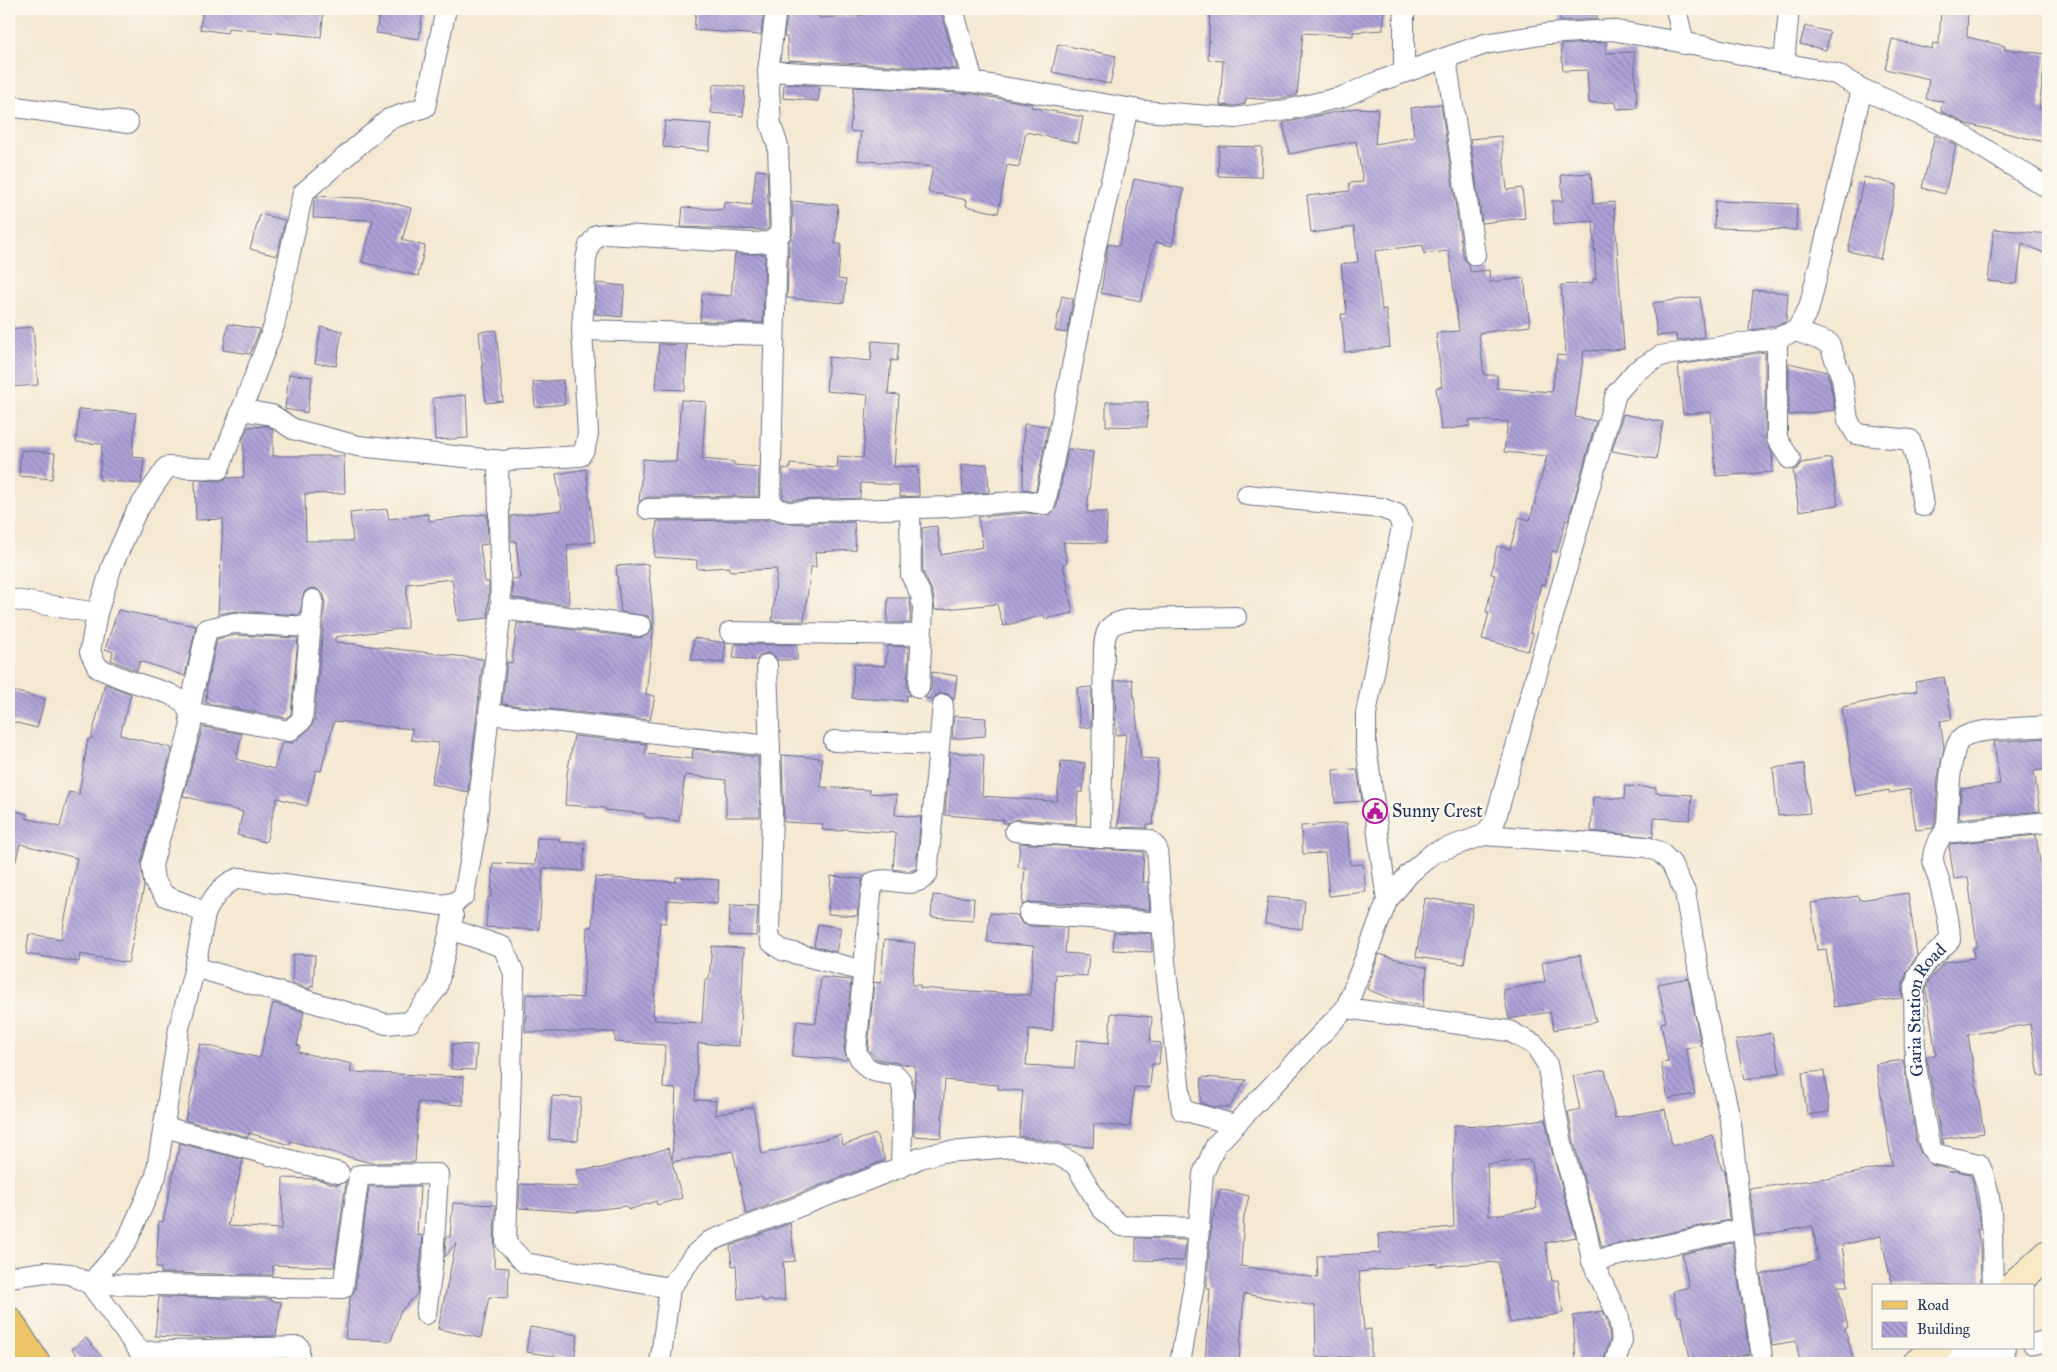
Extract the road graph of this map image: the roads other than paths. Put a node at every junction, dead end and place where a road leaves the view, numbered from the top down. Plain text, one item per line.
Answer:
1 (446, 9) edge
2 (776, 9) edge
3 (953, 9) edge
4 (1404, 9) edge
5 (1676, 9) edge
6 (1789, 9) edge
7 (1684, 44) junction
8 (1446, 58) junction
9 (1784, 63) junction
10 (768, 71) junction
11 (1404, 72) junction
12 (973, 82) junction
13 (1862, 89) junction
14 (9, 106) edge
15 (1128, 108) junction
16 (128, 123) dead end
17 (2048, 188) edge
18 (777, 238) junction
19 (1475, 255) dead end
20 (582, 330) junction
21 (1796, 331) junction
22 (774, 335) junction
23 (1777, 338) junction
24 (242, 410) junction
25 (1790, 458) dead end
26 (503, 461) junction
27 (1247, 495) dead end
28 (1923, 506) dead end
29 (774, 508) junction
30 (910, 508) junction
31 (648, 510) dead end
32 (9, 598) edge
33 (313, 600) dead end
34 (501, 609) junction
35 (97, 613) junction
36 (1236, 616) dead end
37 (641, 626) dead end
38 (311, 627) junction
39 (730, 632) dead end
40 (921, 635) junction
41 (767, 664) dead end
42 (919, 688) dead end
43 (943, 705) dead end
44 (189, 712) junction
45 (489, 714) junction
46 (2048, 726) edge
47 (834, 742) dead end
48 (939, 745) junction
49 (770, 746) junction
50 (2048, 822) edge
51 (1015, 831) dead end
52 (1944, 833) junction
53 (1484, 835) junction
54 (1101, 838) junction
55 (456, 902) junction
56 (1387, 902) junction
57 (205, 914) junction
58 (1029, 914) dead end
59 (1163, 922) junction
60 (450, 929) junction
61 (196, 968) junction
62 (864, 971) junction
63 (1346, 1008) junction
64 (1235, 1125) junction
65 (164, 1127) junction
66 (901, 1167) junction
67 (339, 1173) dead end
68 (1199, 1228) junction
69 (1742, 1229) junction
70 (2048, 1254) edge
71 (1592, 1261) junction
72 (9, 1277) edge
73 (90, 1284) junction
74 (1992, 1284) edge
75 (2015, 1284) edge
76 (670, 1288) junction
77 (426, 1314) dead end
78 (9, 1321) edge
79 (2048, 1340) edge
80 (2034, 1344) edge
81 (1988, 1350) edge
82 (1925, 1357) edge
83 (144, 1358) edge
84 (36, 1363) edge
85 (299, 1363) edge
86 (660, 1363) edge
87 (1180, 1363) edge
88 (1615, 1363) edge
89 (1763, 1363) edge

1 - 24 street
2 - 10 street
3 - 12 street
4 - 11 street
5 - 7 street
6 - 9 street
7 - 8 street
7 - 9 street
8 - 11 street
8 - 19 street
9 - 13 street
10 - 12 street
10 - 18 street
11 - 15 street
12 - 15 street
13 - 17 street
13 - 21 street
14 - 16 street
15 - 30 street
18 - 20 street
18 - 22 street
20 - 22 street
20 - 26 street
21 - 23 street
21 - 28 street
22 - 29 street
23 - 25 street
23 - 53 street
24 - 26 street
24 - 35 street
26 - 34 street
27 - 56 street
29 - 30 street
29 - 31 street
30 - 40 street
32 - 35 street
33 - 38 street
34 - 37 street
34 - 45 street
35 - 44 street
36 - 54 street
38 - 44 street
38 - 44 street
39 - 40 street
40 - 42 street
41 - 49 street
43 - 48 street
44 - 57 street
45 - 49 street
45 - 55 street
46 - 52 street, Garia Station Road
47 - 48 street
48 - 62 street
49 - 62 street
50 - 52 street
51 - 54 street
52 - 74 street, Garia Station Road
53 - 56 street
53 - 69 street
54 - 59 street
55 - 57 street
55 - 60 street
56 - 63 street
57 - 61 street
58 - 59 street
59 - 64 street
60 - 61 street
60 - 76 street
61 - 65 street
62 - 66 street
63 - 64 street
63 - 71 street
64 - 68 street
65 - 67 street
65 - 73 street
66 - 68 street
66 - 76 street
68 - 87 street
69 - 71 street
69 - 89 street
70 - 75 main road
71 - 88 street
72 - 73 street
73 - 77 street
73 - 83 street
76 - 86 street
78 - 84 main road
79 - 80 street
81 - 82 street
83 - 85 street

